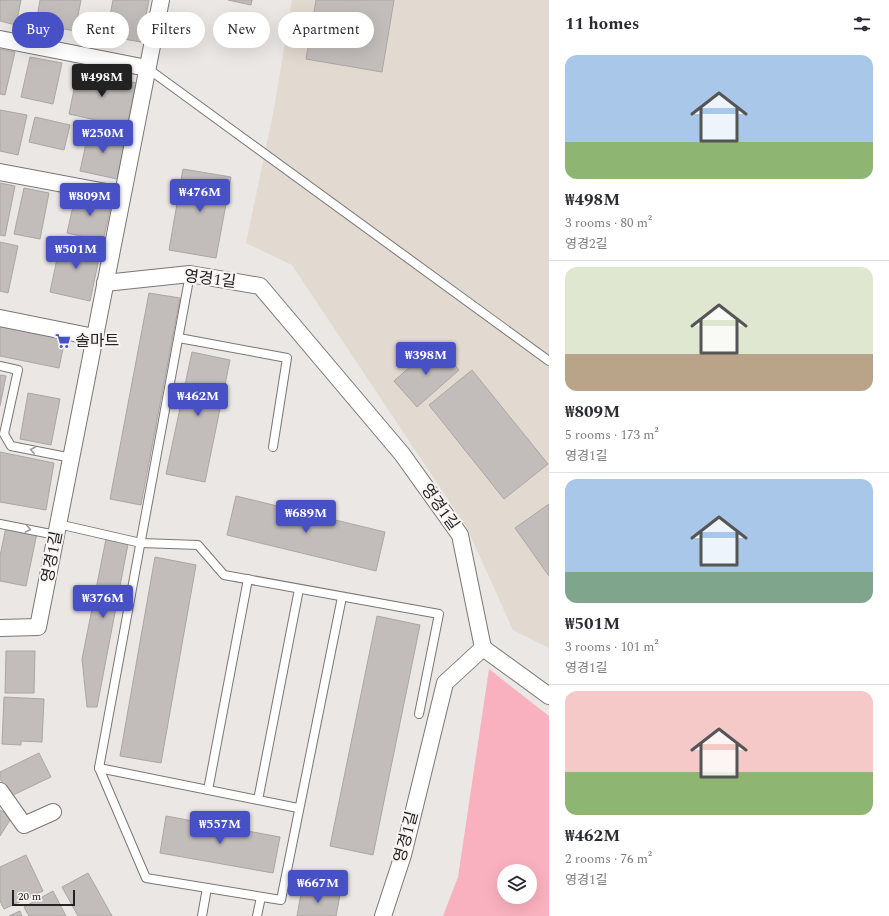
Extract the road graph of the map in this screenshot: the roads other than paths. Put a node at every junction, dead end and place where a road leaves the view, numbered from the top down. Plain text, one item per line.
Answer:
1 (161, 0) edge
2 (0, 39) edge
3 (147, 68) junction
4 (0, 172) edge
5 (122, 196) junction
6 (190, 274) junction
7 (105, 283) junction
8 (0, 318) edge
9 (94, 337) junction
10 (178, 338) junction
11 (549, 361) edge
12 (0, 366) edge
13 (273, 447) dead end
14 (72, 458) junction
15 (0, 524) edge
16 (57, 530) junction
17 (141, 543) junction
18 (248, 579) junction
19 (299, 589) junction
20 (342, 597) junction
21 (0, 628) edge
22 (483, 648) junction
23 (549, 696) edge
24 (419, 714) dead end
25 (99, 768) junction
26 (208, 790) junction
27 (0, 791) edge
28 (258, 800) junction
29 (298, 808) junction
30 (54, 812) dead end
31 (207, 888) junction
32 (261, 897) junction
33 (202, 916) edge
34 (257, 916) edge
35 (384, 916) edge

1 - 3 street, 영경1길
2 - 3 street
3 - 5 street, 영경1길
3 - 11 lane
4 - 5 street
5 - 7 street, 영경1길
6 - 7 street, 영경1길
6 - 10 lane
6 - 22 street, 영경1길
7 - 9 street, 영경1길
8 - 9 street
9 - 14 street, 영경1길
10 - 13 lane
10 - 17 lane
14 -> 12 lane
14 - 16 street, 영경1길
15 -> 16 lane
16 - 17 lane
16 - 21 street, 영경1길
17 - 18 lane
17 - 25 lane
18 - 19 lane
18 - 26 lane
19 - 20 lane
19 - 28 lane
20 - 24 lane
20 - 29 lane
22 - 23 street
22 - 35 street, 영경1길
25 - 26 lane
25 - 31 lane
26 - 28 lane
27 - 30 street
28 - 29 lane
29 - 32 lane
31 - 32 lane
31 - 33 lane
32 - 34 lane

